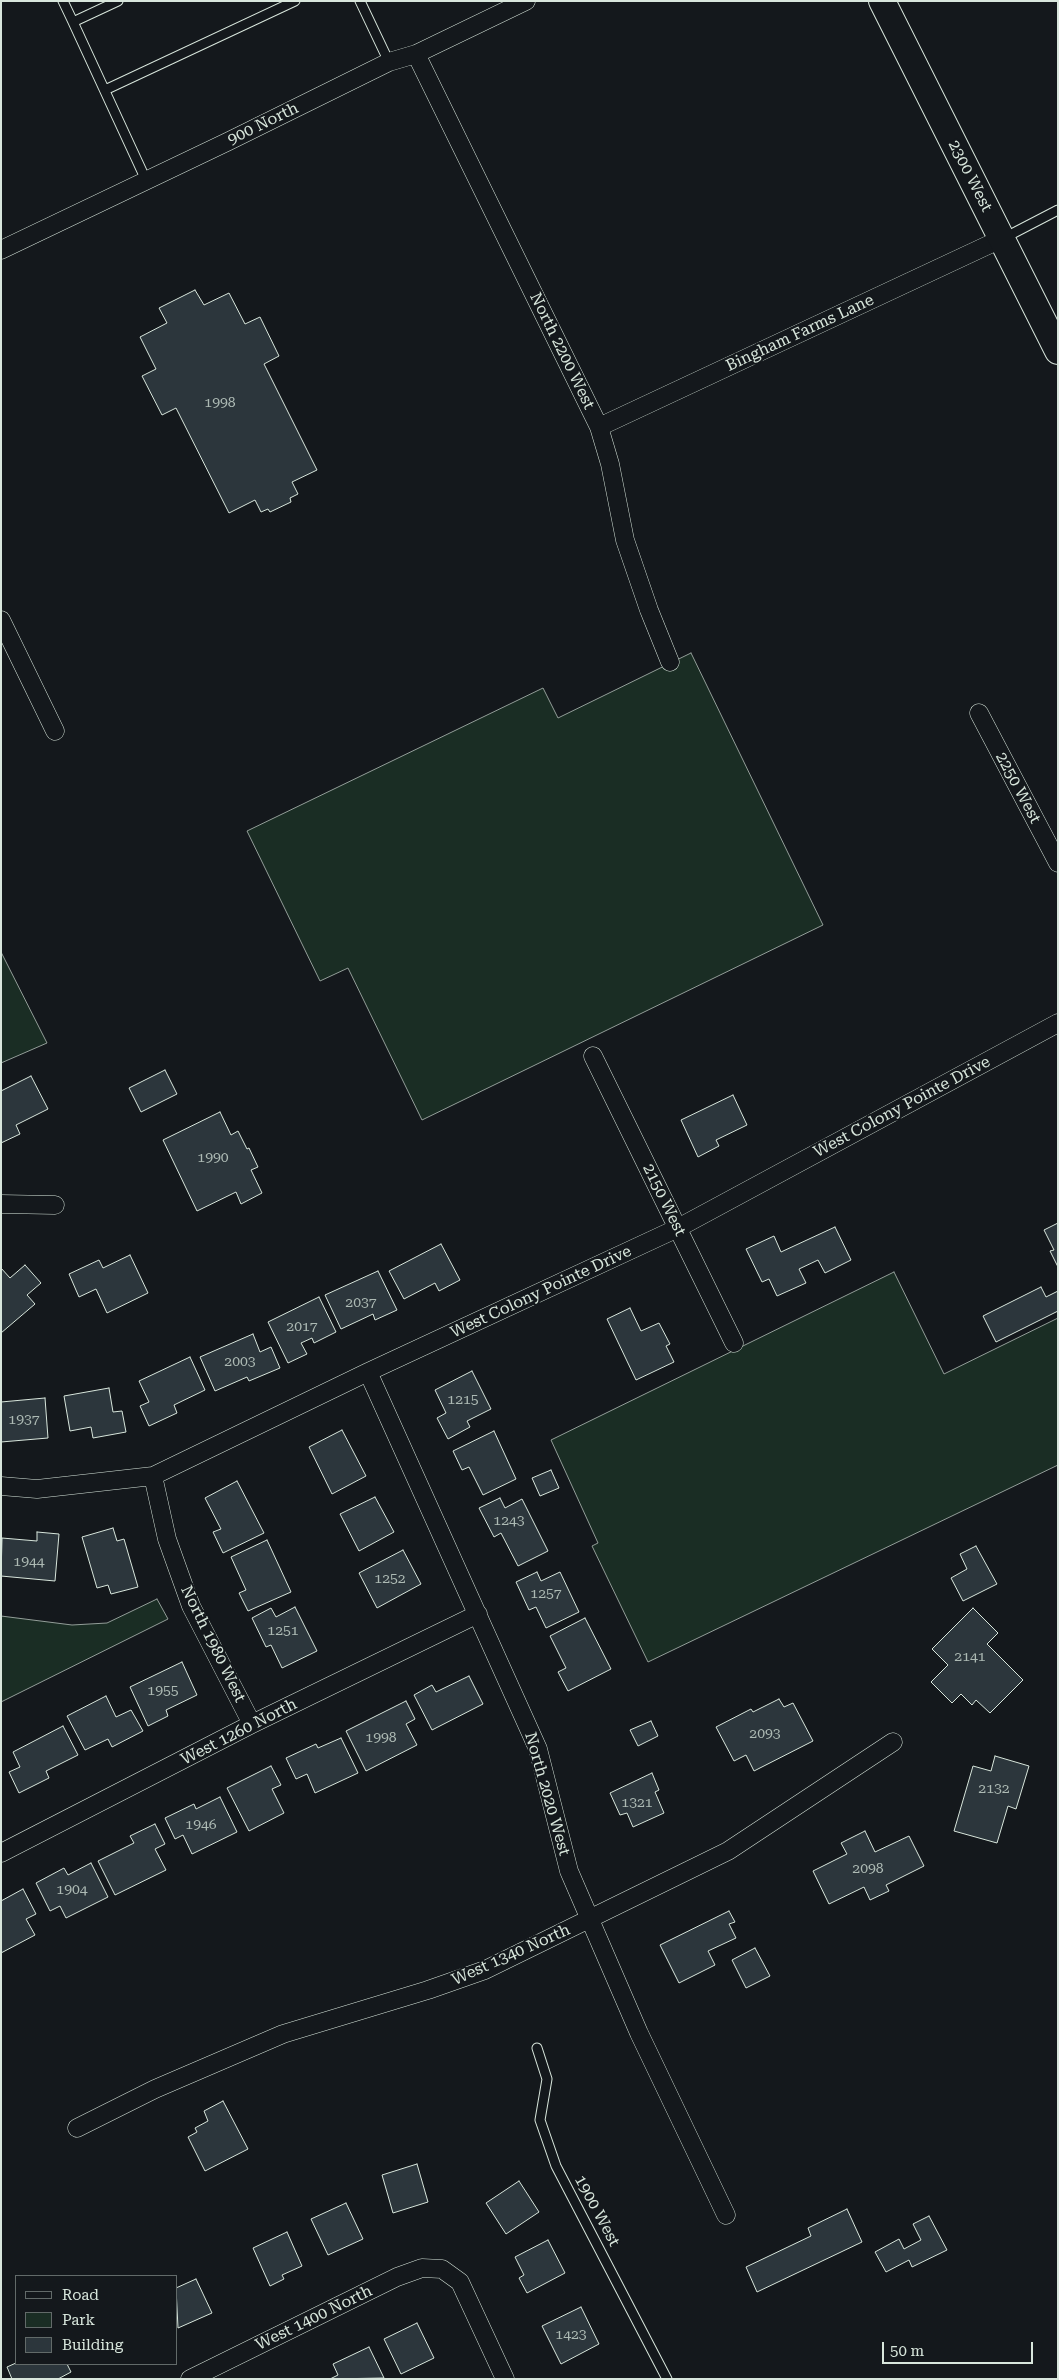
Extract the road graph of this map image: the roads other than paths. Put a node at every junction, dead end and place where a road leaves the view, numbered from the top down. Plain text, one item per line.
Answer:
1 (63, 1) edge
2 (118, 1) edge
3 (295, 1) edge
4 (360, 1) edge
5 (526, 1) edge
6 (882, 1) edge
7 (73, 22) junction
8 (416, 54) junction
9 (389, 62) junction
10 (105, 90) junction
11 (146, 180) junction
12 (1058, 210) edge
13 (1001, 239) junction
14 (1, 250) edge
15 (1058, 352) edge
16 (599, 427) junction
17 (1, 620) edge
18 (670, 662) dead end
19 (979, 713) dead end
20 (55, 731) dead end
21 (1058, 863) edge
22 (1058, 1023) edge
23 (593, 1056) dead end
24 (1, 1204) edge
25 (55, 1205) dead end
26 (678, 1228) junction
27 (734, 1343) dead end
28 (368, 1372) junction
29 (153, 1476) junction
30 (1, 1486) edge
31 (478, 1614) junction
32 (252, 1724) junction
33 (893, 1742) dead end
34 (1, 1853) edge
35 (589, 1919) junction
36 (537, 2048) dead end
37 (77, 2128) dead end
38 (726, 2215) dead end
39 (190, 2379) edge
40 (505, 2379) edge
41 (667, 2379) edge

1 - 7 lane
2 - 7 lane
3 - 10 lane
4 - 9 lane
5 - 8 street, 900 North
6 - 13 main road, 2300 West
7 - 10 lane
8 - 9 street, 900 North
8 - 16 street, North 2200 West
9 - 11 street, 900 North
10 - 11 lane
11 - 14 street, 900 North
12 - 13 lane
13 - 15 main road, 2300 West
13 - 16 street, Bingham Farms Lane
16 - 18 street, North 2200 West
17 - 20 street
19 - 21 street, 2250 West
22 - 26 street, West Colony Pointe Drive
23 - 26 street, 2150 West
24 - 25 street
26 - 27 street, 2150 West
26 - 28 street, West Colony Pointe Drive
28 - 29 street, West Colony Pointe Drive
28 - 31 street, North 2020 West
29 - 30 street, West Colony Pointe Drive
29 - 32 street, North 1980 West
31 - 32 street, West 1260 North
31 - 35 street, North 2020 West
32 - 34 street, West 1260 North
33 - 35 street, West 1340 North
35 - 37 street, West 1340 North
35 - 38 street, North 2020 West
36 - 41 lane, 1900 West
39 - 40 street, West 1400 North

